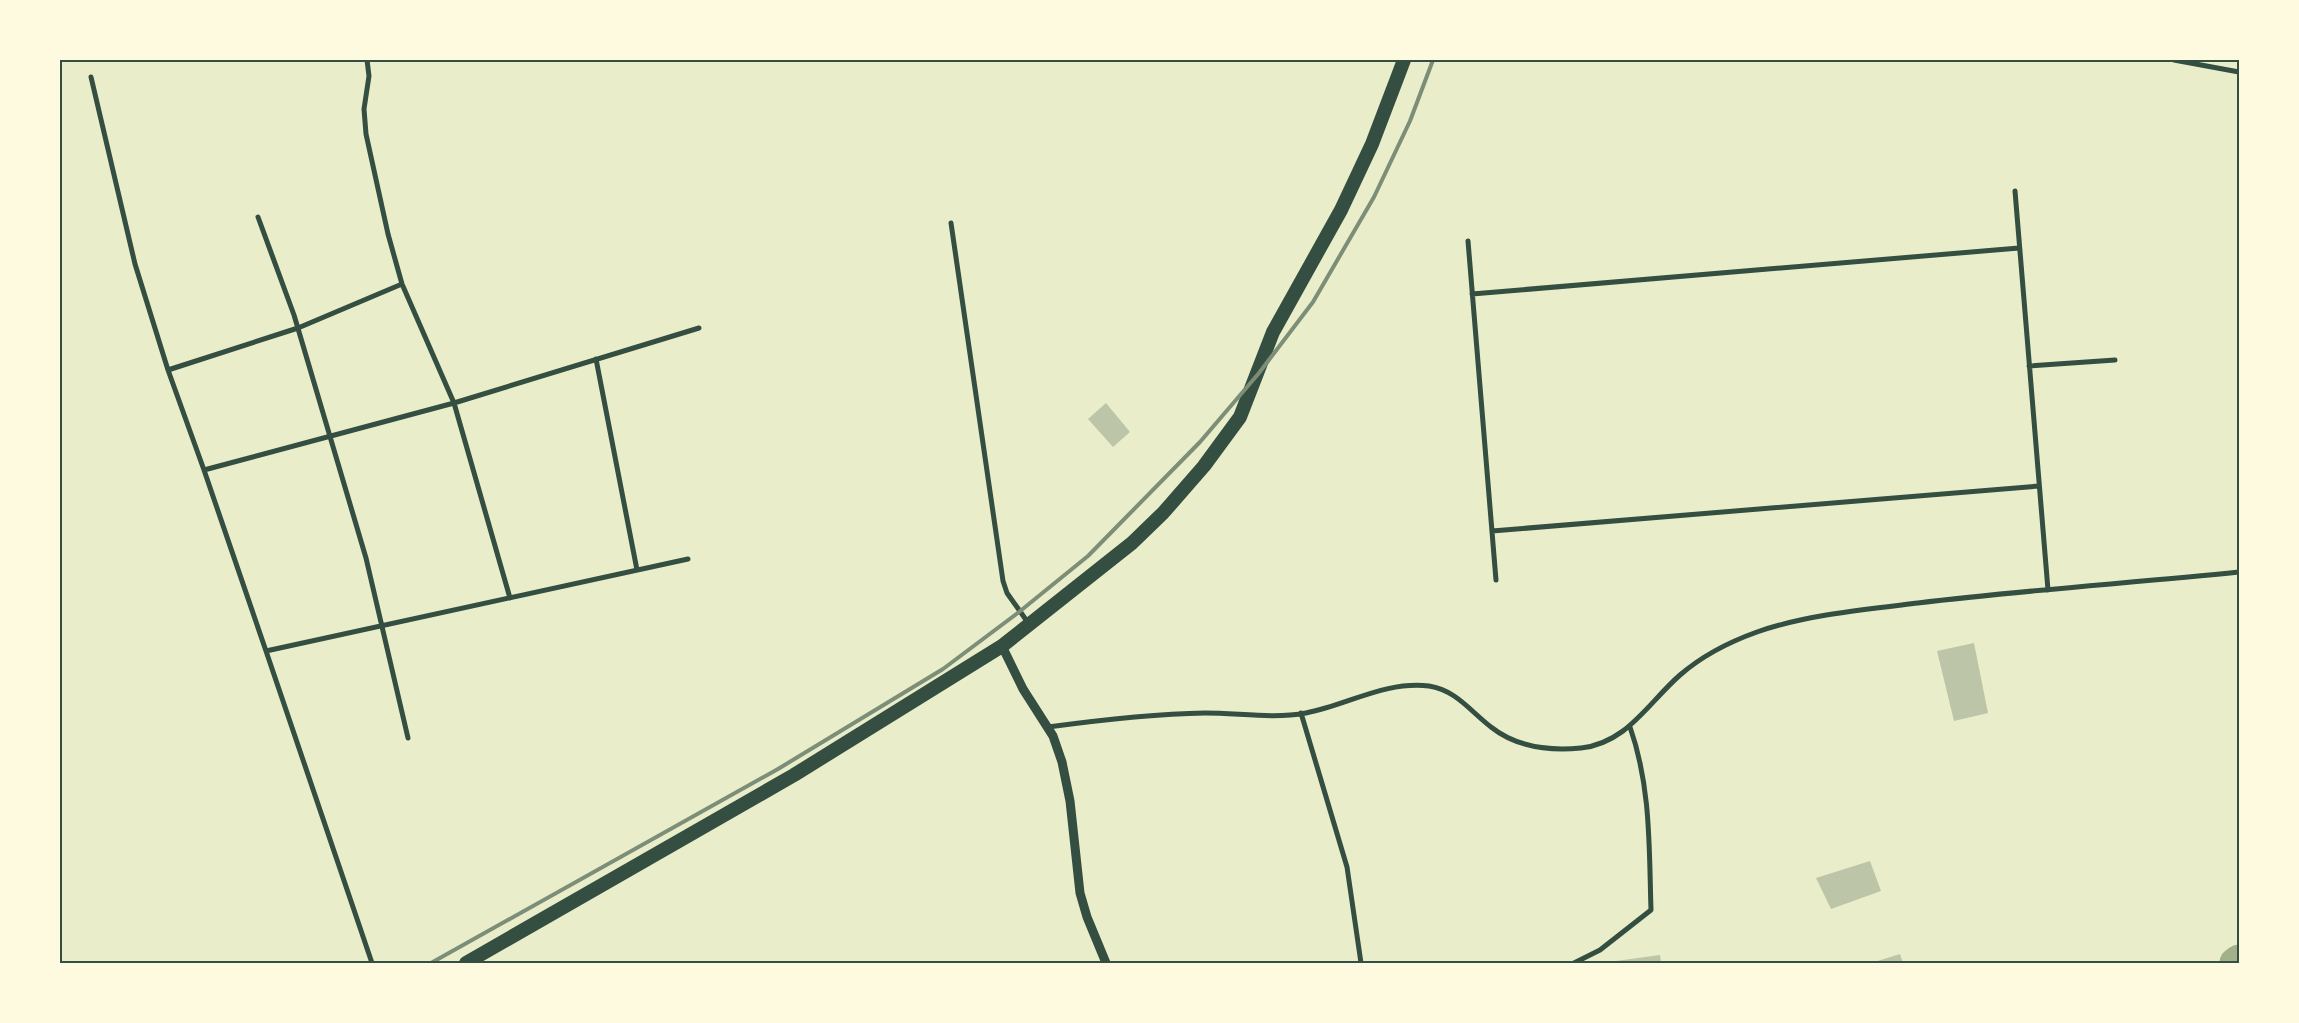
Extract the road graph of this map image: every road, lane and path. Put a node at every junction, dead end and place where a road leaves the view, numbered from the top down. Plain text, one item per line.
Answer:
1 (367, 60) edge
2 (1404, 60) edge
3 (2174, 60) edge
4 (2239, 72) edge
5 (91, 77) dead end
6 (2015, 191) dead end
7 (258, 217) dead end
8 (951, 223) dead end
9 (1468, 241) dead end
10 (2019, 248) junction
11 (402, 284) junction
12 (1472, 294) junction
13 (298, 328) junction
14 (699, 328) dead end
15 (596, 359) junction
16 (2115, 360) dead end
17 (2029, 366) junction
18 (168, 370) junction
19 (454, 402) junction
20 (330, 436) junction
21 (204, 470) junction
22 (2039, 486) junction
23 (1492, 531) junction
24 (688, 559) dead end
25 (637, 570) junction
26 (2239, 572) edge
27 (1496, 580) dead end
28 (2048, 590) junction
29 (510, 598) junction
30 (1029, 624) junction
31 (380, 626) junction
32 (1002, 646) junction
33 (266, 651) junction
34 (1301, 713) junction
35 (1630, 727) junction
36 (1048, 728) junction
37 (408, 738) dead end
38 (372, 963) edge
39 (466, 963) edge
40 (1106, 963) edge
41 (1361, 963) edge
42 (1574, 963) edge

1 - 11 street
2 - 30 highway
3 - 4 street
5 - 18 street
6 - 10 street
7 - 13 street
8 - 30 street
9 - 12 street
10 - 12 street
10 - 17 street
11 - 13 street
11 - 19 street
12 - 23 street
13 - 18 street
13 - 20 street
14 - 15 street
15 - 19 street
15 - 25 street
16 - 17 street
17 - 22 street
18 - 21 street
19 - 20 street
19 - 29 street
20 - 21 street
20 - 31 street
21 - 33 street
22 - 23 street
22 - 28 street
23 - 27 street
24 - 25 street
25 - 29 street
26 - 28 street
28 - 35 street
29 - 31 street
30 - 32 highway
31 - 33 street
31 - 37 street
32 - 36 street
32 - 39 highway
33 - 38 street
34 - 35 street
34 - 36 street
34 - 41 street
35 - 42 street
36 - 40 street

